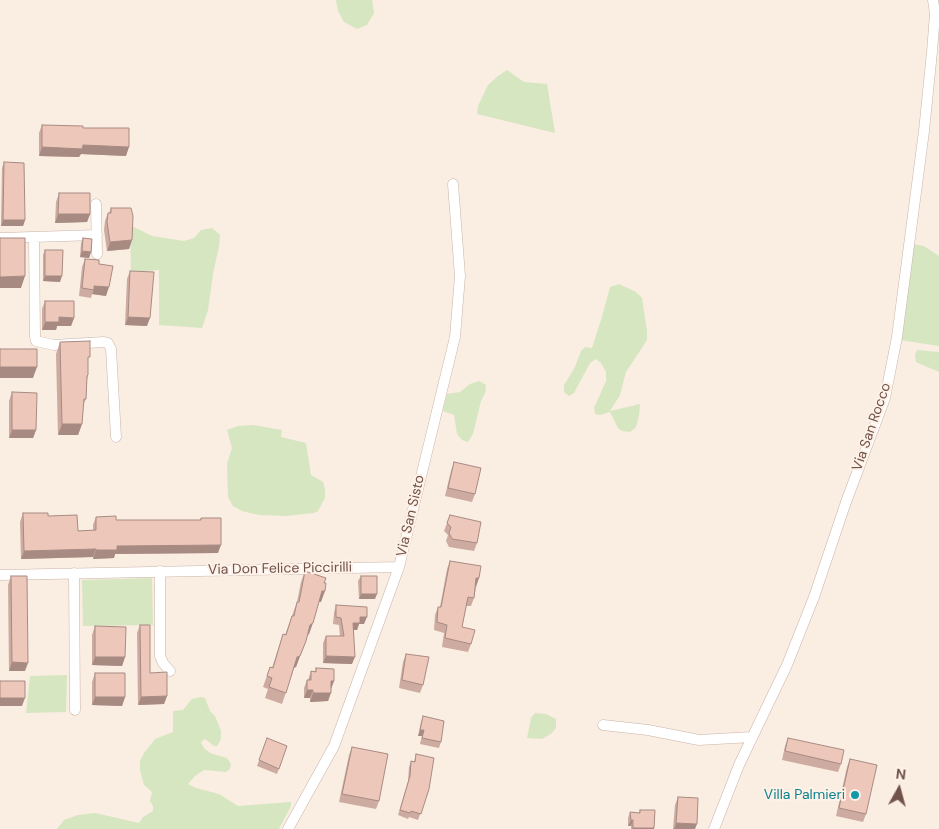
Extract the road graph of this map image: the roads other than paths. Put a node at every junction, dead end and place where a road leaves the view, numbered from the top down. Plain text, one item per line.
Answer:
1 (933, 0) edge
2 (453, 184) dead end
3 (96, 204) dead end
4 (97, 235) junction
5 (34, 237) junction
6 (0, 238) edge
7 (97, 254) dead end
8 (116, 437) dead end
9 (399, 567) junction
10 (160, 571) junction
11 (74, 573) junction
12 (0, 575) edge
13 (170, 671) dead end
14 (75, 710) dead end
15 (603, 725) dead end
16 (752, 737) junction
17 (288, 829) edge
18 (714, 829) edge

1 - 16 street, Via San Rocco
2 - 9 street, Via San Sisto
3 - 4 street
4 - 5 street
4 - 7 street
5 - 6 street
5 - 8 street
9 - 10 street, Via Don Felice Piccirilli
9 - 17 street, Via San Sisto
10 - 11 street, Via Don Felice Piccirilli
10 - 13 street
11 - 12 street, Via Don Felice Piccirilli
11 - 14 street
15 - 16 street
16 - 18 street, Via San Rocco

